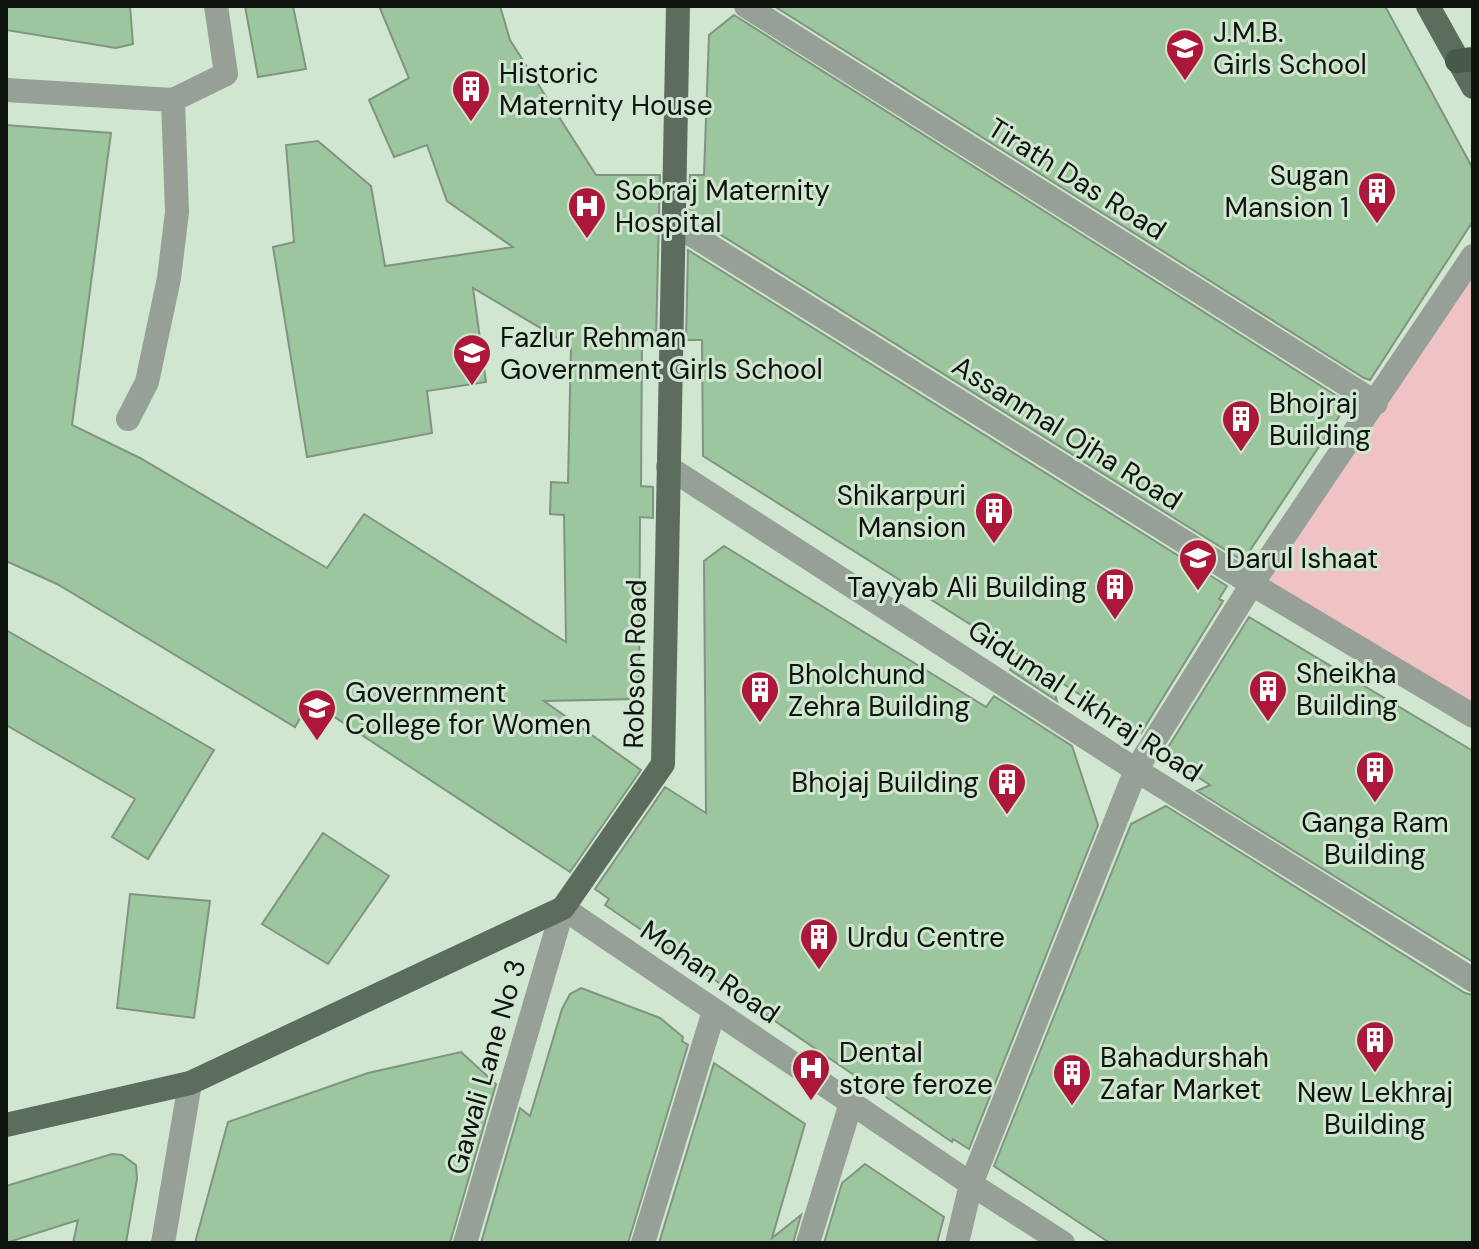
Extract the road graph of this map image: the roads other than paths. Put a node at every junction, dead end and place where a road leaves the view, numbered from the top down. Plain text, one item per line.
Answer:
1 (216, 6) edge
2 (678, 6) edge
3 (746, 6) edge
4 (1428, 6) edge
5 (1465, 60) edge
6 (1473, 87) edge
7 (6, 90) edge
8 (173, 100) junction
9 (673, 223) junction
10 (1473, 256) edge
11 (1376, 403) junction
12 (128, 419) dead end
13 (668, 467) junction
14 (1252, 584) junction
15 (1473, 716) edge
16 (1136, 770) junction
17 (563, 908) junction
18 (1473, 980) edge
19 (714, 1011) junction
20 (190, 1083) junction
21 (851, 1103) junction
22 (6, 1125) edge
23 (971, 1184) junction
24 (163, 1243) edge
25 (465, 1243) edge
26 (643, 1243) edge
27 (808, 1243) edge
28 (957, 1243) edge
29 (1063, 1243) edge

1 - 8 street
2 - 9 main road, Robson Road
3 - 11 street, Tirath Das Road
4 - 5 main road
5 - 6 main road
7 - 8 street
8 - 12 street
9 - 13 main road, Robson Road
9 - 14 street, Assanmal Ojha Road
10 - 11 street
11 - 14 street
13 - 16 street, Gidumal Likhraj Road
13 - 17 main road, Robson Road
14 - 15 street, Assanmal Ojha Road
14 - 16 street
16 - 18 street, Gidumal Likhraj Road
16 - 23 street
17 - 19 street, Mohan Road
17 - 20 main road
17 - 25 street, Gawali Lane No 3
19 - 21 street, Mohan Road
19 - 26 street
20 - 22 main road
20 - 24 street
21 - 23 street, Mohan Road
21 - 27 street
23 - 28 street
23 - 29 street, Mohan Road

